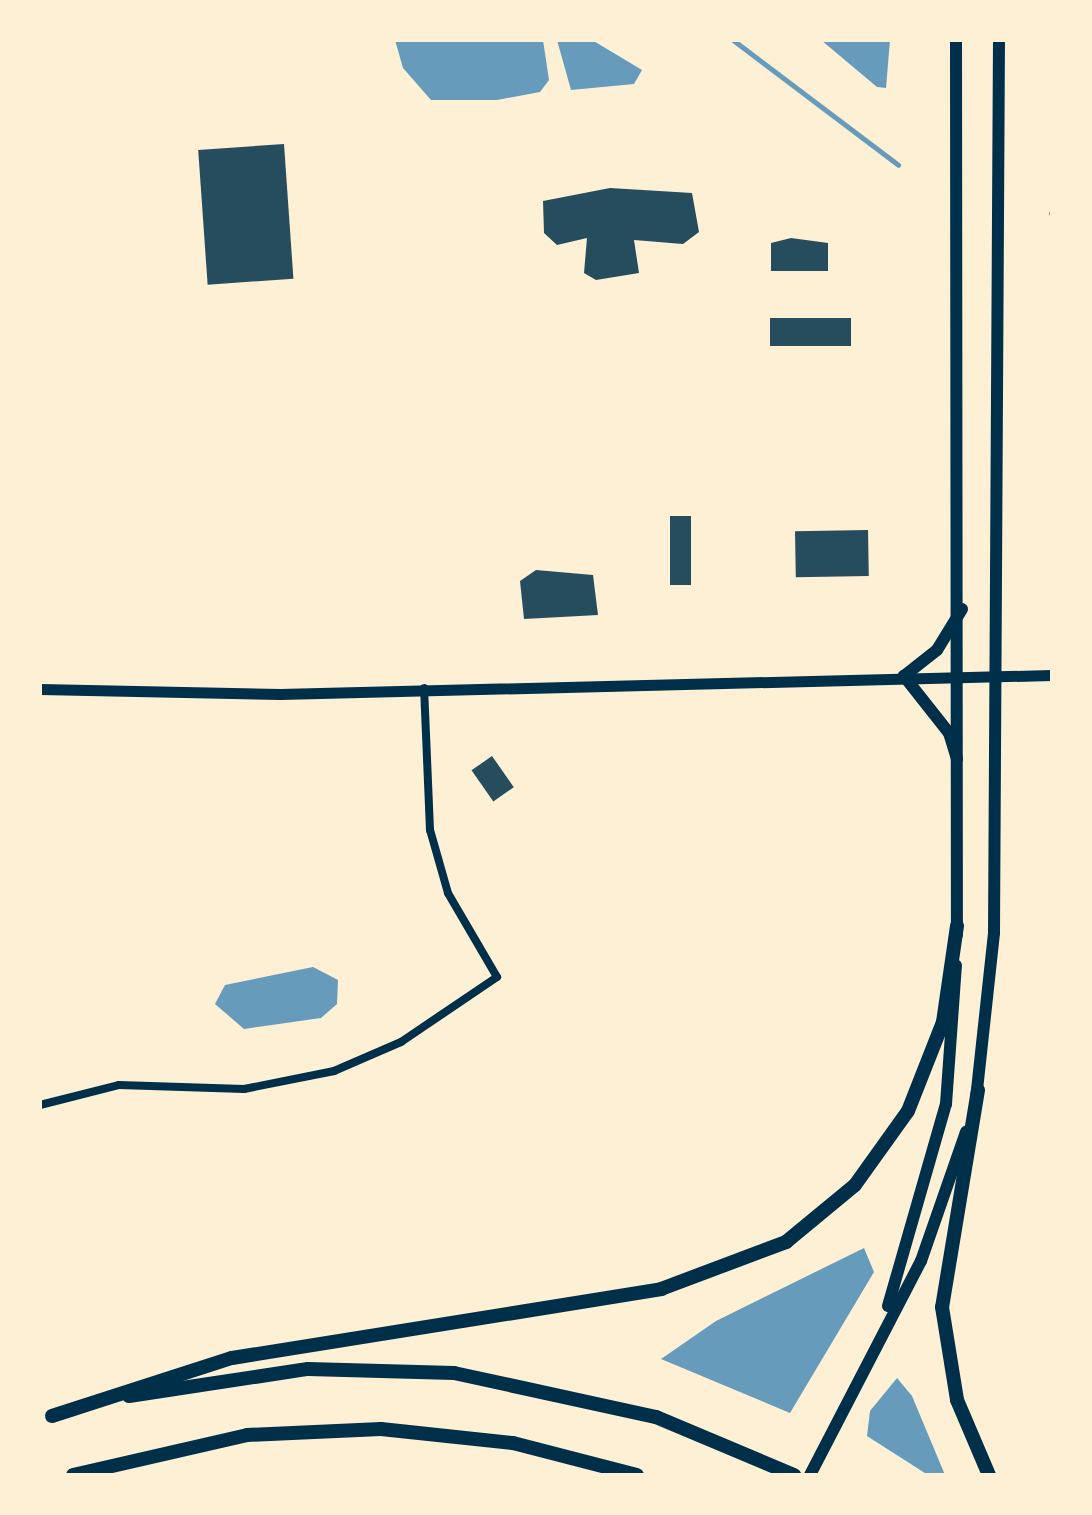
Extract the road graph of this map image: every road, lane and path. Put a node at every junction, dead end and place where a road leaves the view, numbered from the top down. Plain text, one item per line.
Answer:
1 (956, 40) edge
2 (999, 40) edge
3 (963, 607) junction
4 (1052, 675) edge
5 (904, 676) junction
6 (1000, 676) junction
7 (964, 677) junction
8 (424, 688) junction
9 (40, 689) edge
10 (961, 773) junction
11 (957, 926) junction
12 (978, 1090) junction
13 (40, 1105) edge
14 (874, 1346) junction
15 (46, 1418) edge
16 (74, 1475) edge
17 (637, 1475) edge
18 (794, 1475) edge
19 (810, 1475) edge
20 (990, 1475) edge

1 - 3 main road
2 - 6 main road
3 - 5 main road
3 - 7 main road
4 - 6 main road
5 - 7 main road
5 - 8 main road
5 - 10 main road
6 - 7 main road
6 - 12 main road
7 - 10 main road
8 - 9 main road
8 - 13 street
10 - 11 main road
11 - 14 main road
11 - 15 highway
12 - 14 main road
12 - 20 highway
14 - 19 main road
15 - 18 highway
16 - 17 highway

